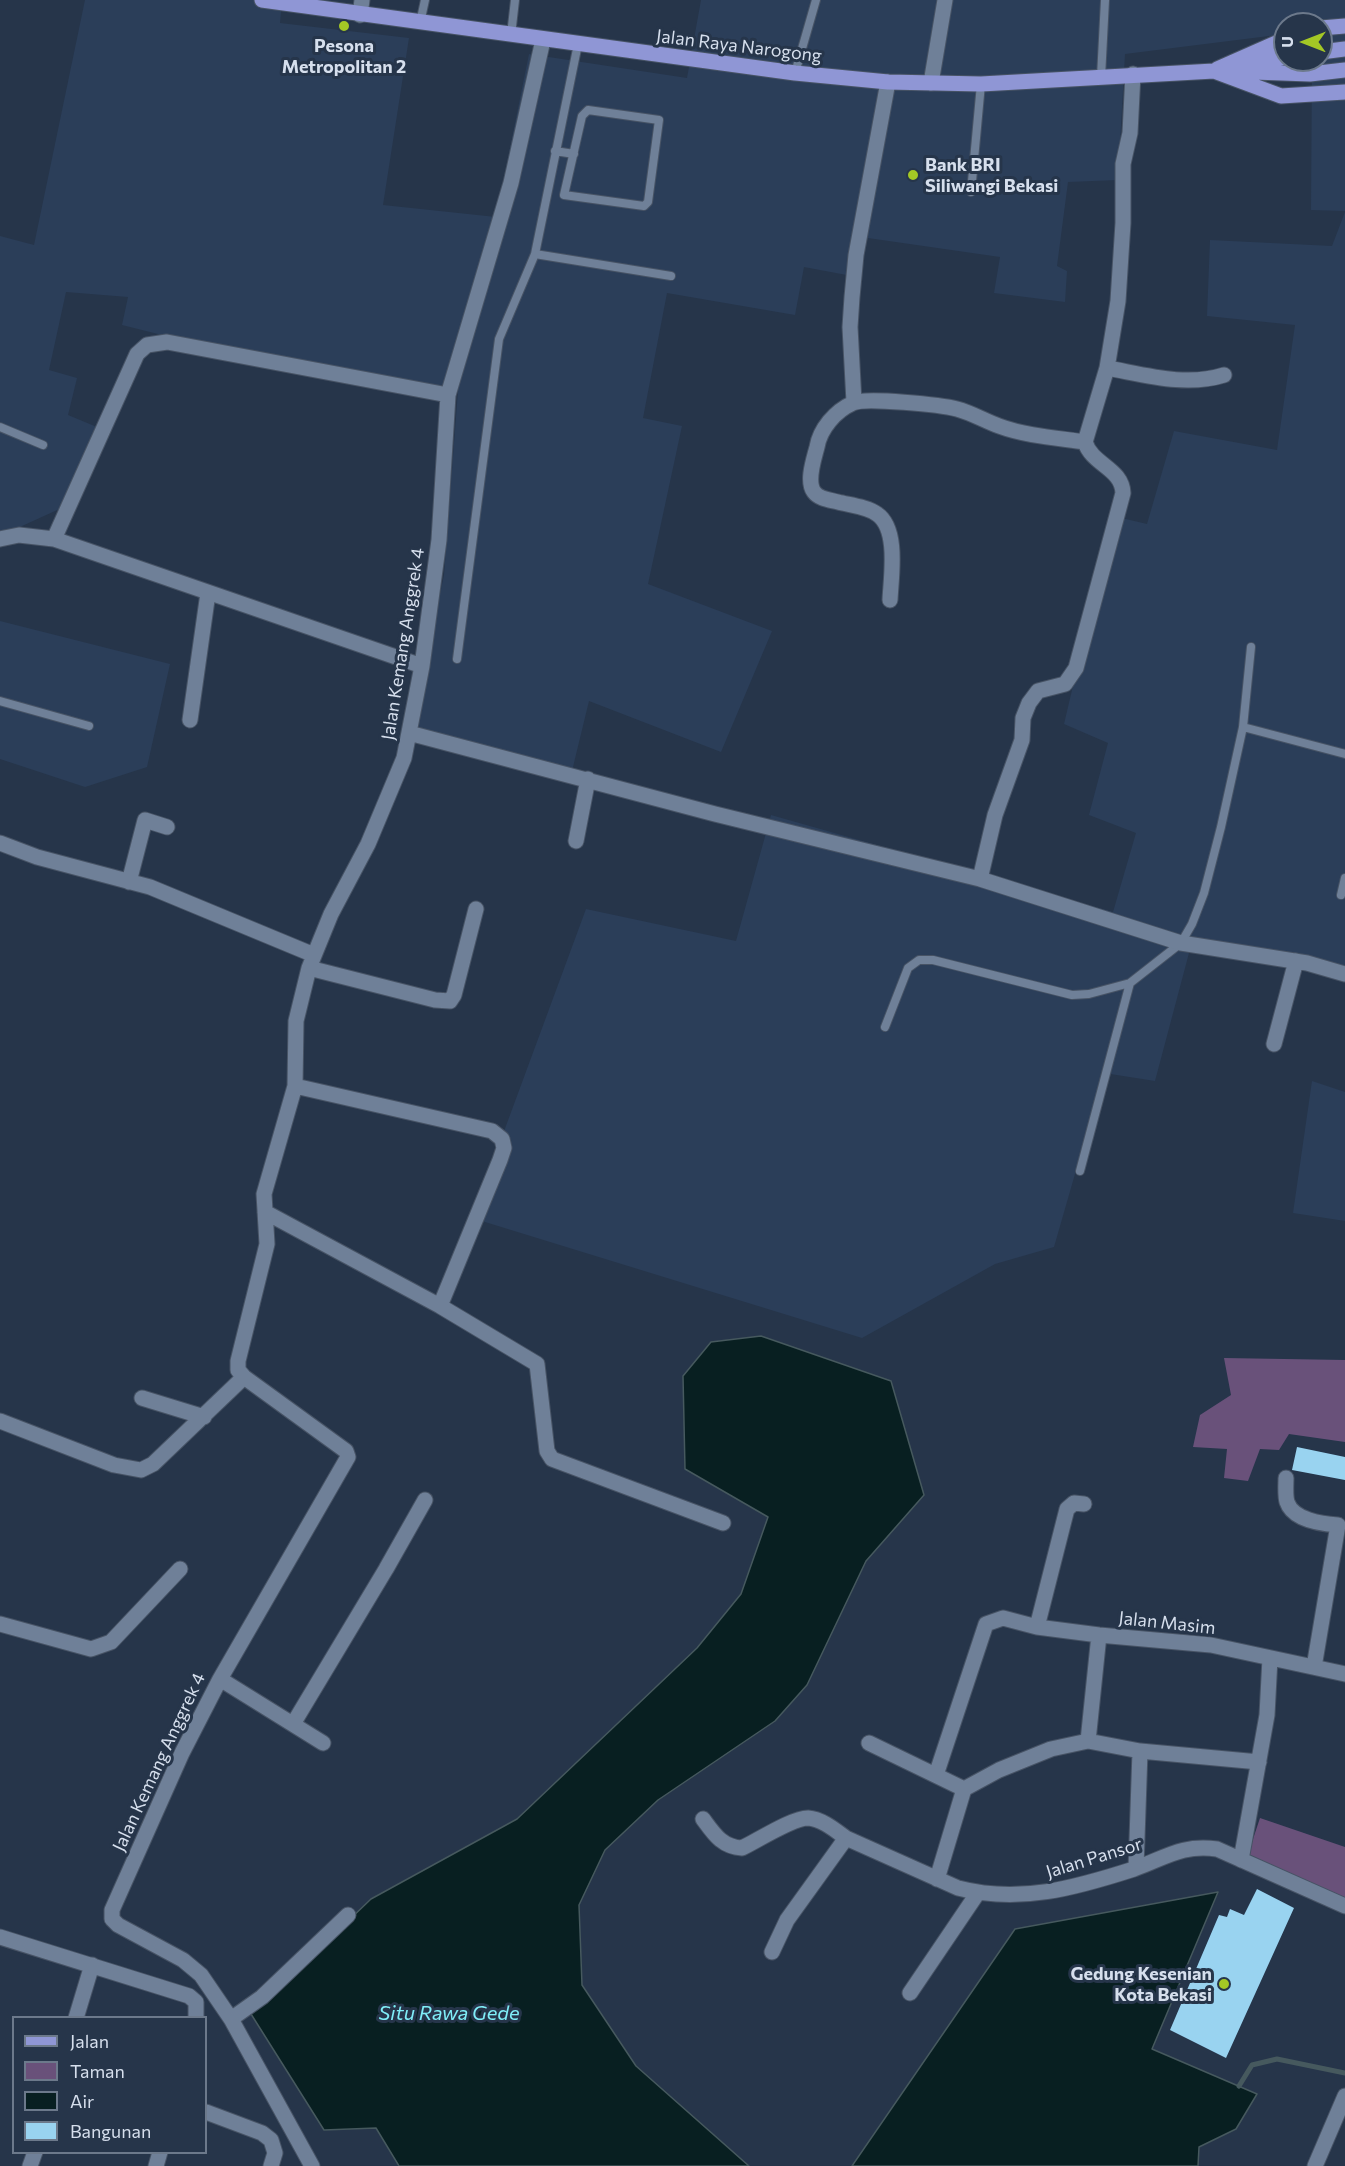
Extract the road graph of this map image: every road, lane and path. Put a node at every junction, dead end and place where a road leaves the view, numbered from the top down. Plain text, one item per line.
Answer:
1 (262, 0) edge
2 (425, 0) edge
3 (515, 0) edge
4 (816, 0) edge
5 (945, 0) edge
6 (1105, 0) edge
7 (322, 4) edge
8 (361, 7) edge
9 (420, 23) junction
10 (511, 36) junction
11 (543, 40) junction
12 (578, 44) junction
13 (1273, 44) edge
14 (1273, 59) edge
15 (1215, 70) junction
16 (1345, 70) edge
17 (795, 73) junction
18 (1133, 74) junction
19 (1101, 77) junction
20 (888, 82) junction
21 (931, 83) junction
22 (981, 84) junction
23 (1345, 92) edge
24 (555, 151) junction
25 (574, 154) junction
26 (971, 192) dead end
27 (536, 254) junction
28 (670, 276) dead end
29 (1107, 368) junction
30 (1224, 375) dead end
31 (448, 395) junction
32 (854, 402) junction
33 (0, 427) edge
34 (1085, 442) junction
35 (43, 445) dead end
36 (0, 539) edge
37 (54, 539) junction
38 (208, 593) junction
39 (890, 600) dead end
40 (1251, 647) dead end
41 (457, 659) dead end
42 (422, 666) junction
43 (0, 701) edge
44 (190, 720) dead end
45 (89, 726) dead end
46 (1243, 727) junction
47 (409, 733) junction
48 (1345, 754) edge
49 (588, 779) junction
50 (166, 827) dead end
51 (576, 842) dead end
52 (0, 843) edge
53 (1345, 878) edge
54 (980, 879) junction
55 (129, 882) junction
56 (1341, 895) dead end
57 (476, 909) dead end
58 (1180, 943) junction
59 (1296, 961) junction
60 (312, 962) junction
61 (1345, 974) edge
62 (1130, 982) junction
63 (885, 1027) dead end
64 (1274, 1044) dead end
65 (295, 1086) junction
66 (1080, 1171) dead end
67 (265, 1212) junction
68 (440, 1306) junction
69 (244, 1377) junction
70 (142, 1398) dead end
71 (204, 1417) junction
72 (0, 1421) edge
73 (1286, 1478) dead end
74 (425, 1500) dead end
75 (1084, 1504) dead end
76 (723, 1523) dead end
77 (180, 1569) dead end
78 (0, 1623) edge
79 (1037, 1627) junction
80 (1099, 1635) junction
81 (1270, 1658) junction
82 (1314, 1667) junction
83 (1345, 1674) edge
84 (220, 1678) junction
85 (293, 1724) junction
86 (1088, 1741) junction
87 (323, 1743) dead end
88 (869, 1743) dead end
89 (1140, 1751) junction
90 (1258, 1762) junction
91 (936, 1775) junction
92 (964, 1789) junction
93 (703, 1819) dead end
94 (846, 1838) junction
95 (1241, 1860) junction
96 (1136, 1868) junction
97 (937, 1880) junction
98 (977, 1893) junction
99 (1345, 1906) edge
100 (348, 1915) dead end
101 (0, 1937) edge
102 (772, 1952) dead end
103 (92, 1965) junction
104 (910, 1993) dead end
105 (196, 2015) edge
106 (77, 2016) edge
107 (231, 2019) junction
108 (1345, 2096) edge
109 (207, 2112) edge
110 (271, 2166) edge
111 (312, 2166) edge
112 (1315, 2166) edge

1 - 7 main road, Jalan Raya Narogong
2 - 9 lane
3 - 10 lane
4 - 17 lane
5 - 21 street
6 - 19 lane
7 - 8 main road, Jalan Raya Narogong
8 - 9 main road, Jalan Raya Narogong
9 - 10 main road, Jalan Raya Narogong
10 - 11 main road, Jalan Raya Narogong
11 - 12 main road, Jalan Raya Narogong
11 - 31 street, Jalan Kemang Anggrek 4
12 - 17 main road, Jalan Raya Narogong
12 - 24 lane
13 - 15 main road, Jalan Raya Narogong
14 - 15 main road
15 - 16 main road
15 - 18 main road, Jalan Raya Narogong
15 - 23 main road, Jalan Raya Narogong
17 - 20 main road, Jalan Raya Narogong
18 - 19 main road, Jalan Raya Narogong
18 - 29 street
19 - 22 main road, Jalan Raya Narogong
20 - 21 main road, Jalan Raya Narogong
20 - 32 street
21 - 22 main road, Jalan Raya Narogong
22 - 26 lane
24 - 25 lane
24 - 27 lane
25 - 25 lane
27 - 28 lane
27 - 41 lane
29 - 30 street
29 - 34 street
31 - 37 street
31 - 42 street, Jalan Kemang Anggrek 4
32 - 34 street
32 - 39 street
33 - 35 lane
34 - 54 street
36 - 37 street
37 - 38 street
38 - 42 street
38 - 44 street
40 - 46 lane
42 - 47 street, Jalan Kemang Anggrek 4
43 - 45 lane
46 - 48 lane
46 - 58 lane
47 - 49 street
47 - 60 street, Jalan Kemang Anggrek 4
49 - 51 street
49 - 54 street
50 - 55 street
52 - 55 street
53 - 56 lane
54 - 58 street
55 - 60 street
57 - 60 street
58 - 59 street
58 - 62 lane
59 - 61 street
59 - 64 street
60 - 65 street, Jalan Kemang Anggrek 4
62 - 63 lane
62 - 66 lane
65 - 67 street, Jalan Kemang Anggrek 4
65 - 68 street
67 - 68 street
67 - 69 street, Jalan Kemang Anggrek 4
68 - 76 street
69 - 71 street
69 - 84 street, Jalan Kemang Anggrek 4
70 - 71 street
71 - 72 street
73 - 82 street
74 - 85 street
75 - 79 street
77 - 78 street
79 - 80 street, Jalan Masim
79 - 91 street, Jalan Masim
80 - 81 street, Jalan Masim
80 - 86 street
81 - 82 street, Jalan Masim
81 - 90 street
82 - 83 street, Jalan Masim
84 - 85 street
84 - 107 street, Jalan Kemang Anggrek 4
85 - 87 street
86 - 89 street
86 - 92 street
88 - 91 street
89 - 90 street
89 - 96 street
90 - 95 street
91 - 92 street
92 - 97 street
93 - 94 street, Jalan Pansor
94 - 97 street, Jalan Pansor
94 - 102 street
95 - 96 street, Jalan Pansor
95 - 99 street, Jalan Pansor
96 - 98 street, Jalan Pansor
97 - 98 street, Jalan Pansor
98 - 104 street
100 - 107 street
101 - 103 street
103 - 105 street
103 - 106 street
107 - 111 street, Jalan Kemang Anggrek 4
108 - 112 street
109 - 110 street

